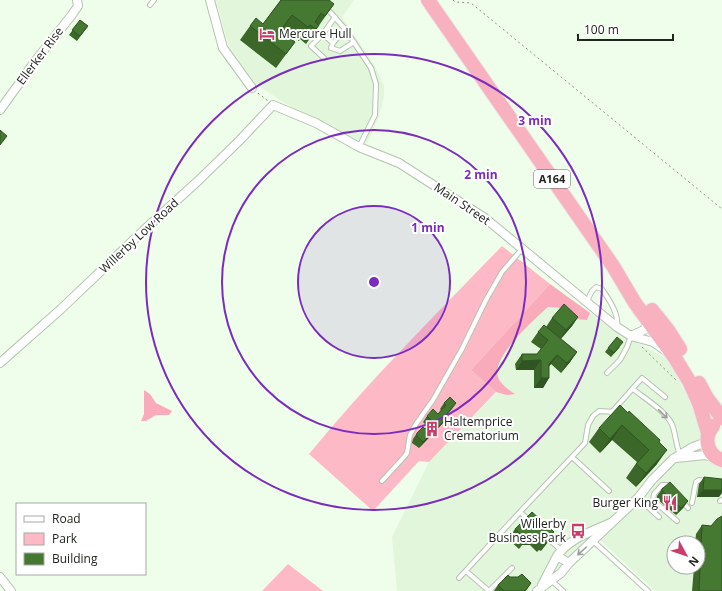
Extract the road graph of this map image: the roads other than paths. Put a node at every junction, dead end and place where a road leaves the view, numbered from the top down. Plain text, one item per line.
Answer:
1 (77, 0) edge
2 (154, 0) edge
3 (210, 0) edge
4 (323, 0) edge
5 (428, 0) edge
6 (436, 0) edge
7 (150, 5) dead end
8 (336, 17) junction
9 (345, 29) junction
10 (323, 34) junction
11 (333, 42) junction
12 (354, 42) junction
13 (324, 58) dead end
14 (252, 88) road end
15 (273, 105) joint
16 (0, 110) edge
17 (359, 146) junction
18 (522, 249) junction
19 (587, 301) junction
20 (649, 321) junction
21 (617, 327) junction
22 (631, 336) junction
23 (675, 358) junction
24 (0, 363) edge
25 (607, 374) dead end
26 (633, 389) junction
27 (665, 397) dead end
28 (622, 412) edge
29 (611, 413) junction
30 (722, 420) edge
31 (708, 437) junction
32 (572, 457) junction
33 (676, 457) junction
34 (718, 458) edge
35 (382, 480) dead end
36 (712, 481) edge
37 (609, 491) dead end
38 (672, 491) edge
39 (678, 496) edge
40 (638, 498) junction
41 (692, 503) dead end
42 (688, 508) edge
43 (520, 512) junction
44 (659, 517) dead end
45 (677, 521) dead end
46 (531, 523) edge
47 (610, 523) junction
48 (543, 534) edge
49 (593, 541) junction
50 (559, 553) junction
51 (569, 562) junction
52 (512, 568) dead end
53 (466, 571) junction
54 (0, 577) edge
55 (459, 578) dead end
56 (550, 580) junction
57 (539, 589) edge
58 (11, 591) edge
59 (489, 591) edge
60 (562, 591) edge
61 (648, 591) edge

1 - 16 street, Ellerker Rise
2 - 7 lane
3 - 14 street
4 - 8 lane
5 - 20 highway, A164
6 - 30 highway, A164
8 - 9 lane
8 - 10 lane
9 - 11 lane
9 - 12 lane
10 - 11 lane
10 - 13 lane
11 - 12 lane
12 - 17 lane
15 - 17 street, Main Street
15 - 24 street, Willerby Low Road
17 - 18 street, Main Street
18 - 19 street, Main Street
18 - 35 lane
19 - 21 street, Main Street
19 - 21 lane
20 - 22 street
20 - 23 highway, A164
21 - 22 street, Main Street
22 - 23 street, Main Street
22 - 25 lane
23 - 31 highway, A164
26 - 27 lane
26 - 29 lane
26 -> 33 lane
28 - 29 lane
29 - 32 lane
30 - 31 highway, A164
31 - 33 street
31 - 34 highway, A164
32 - 37 lane
32 - 43 lane
33 - 34 street
33 - 40 street
36 - 41 lane
38 - 45 lane
39 - 42 lane
40 - 44 lane
40 - 47 street
43 - 46 lane
43 - 53 lane
47 - 49 street
47 - 50 street
48 - 50 lane
49 -> 51 street
49 - 61 lane
50 - 51 street
50 - 57 street
51 - 56 street
52 - 59 lane
53 - 55 lane
53 - 59 lane
54 - 58 street
56 - 57 street
56 - 60 lane

